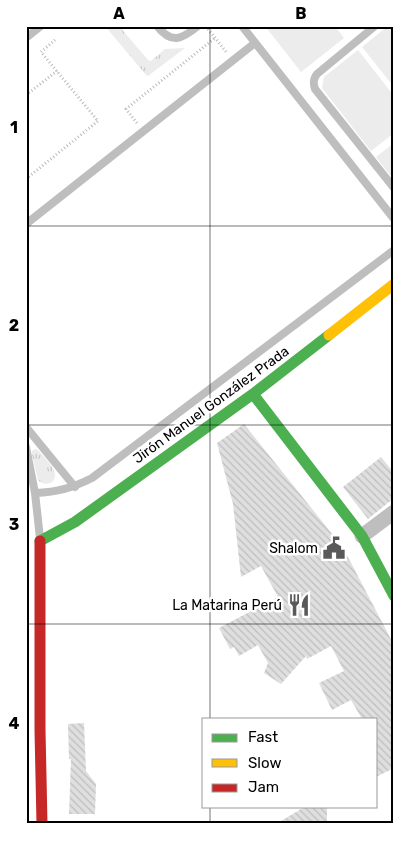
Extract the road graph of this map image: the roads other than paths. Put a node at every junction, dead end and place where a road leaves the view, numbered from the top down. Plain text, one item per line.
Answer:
1 (41, 26) edge
2 (157, 26) edge
3 (198, 26) edge
4 (242, 26) edge
5 (375, 26) edge
6 (26, 38) edge
7 (255, 43) junction
8 (394, 188) edge
9 (394, 219) edge
10 (26, 224) edge
11 (394, 250) edge
12 (394, 284) edge
13 (252, 394) junction
14 (26, 427) edge
15 (26, 446) edge
16 (75, 486) junction
17 (36, 494) junction
18 (394, 512) edge
19 (26, 536) edge
20 (362, 536) junction
21 (40, 541) junction
22 (394, 596) edge
23 (33, 730) edge
24 (42, 824) edge

1 - 6 lane
2 - 3 lane
4 - 7 lane
5 - 8 lane
7 - 9 lane
7 - 10 lane
11 - 16 lane
12 - 13 street, Jirón Manuel González Prada
13 - 20 street
13 - 21 street, Jirón Manuel González Prada
14 - 16 lane
15 - 17 lane
16 - 17 lane
17 - 21 lane
18 - 20 street
19 - 21 street
20 - 22 street
21 - 23 street
23 - 24 street

